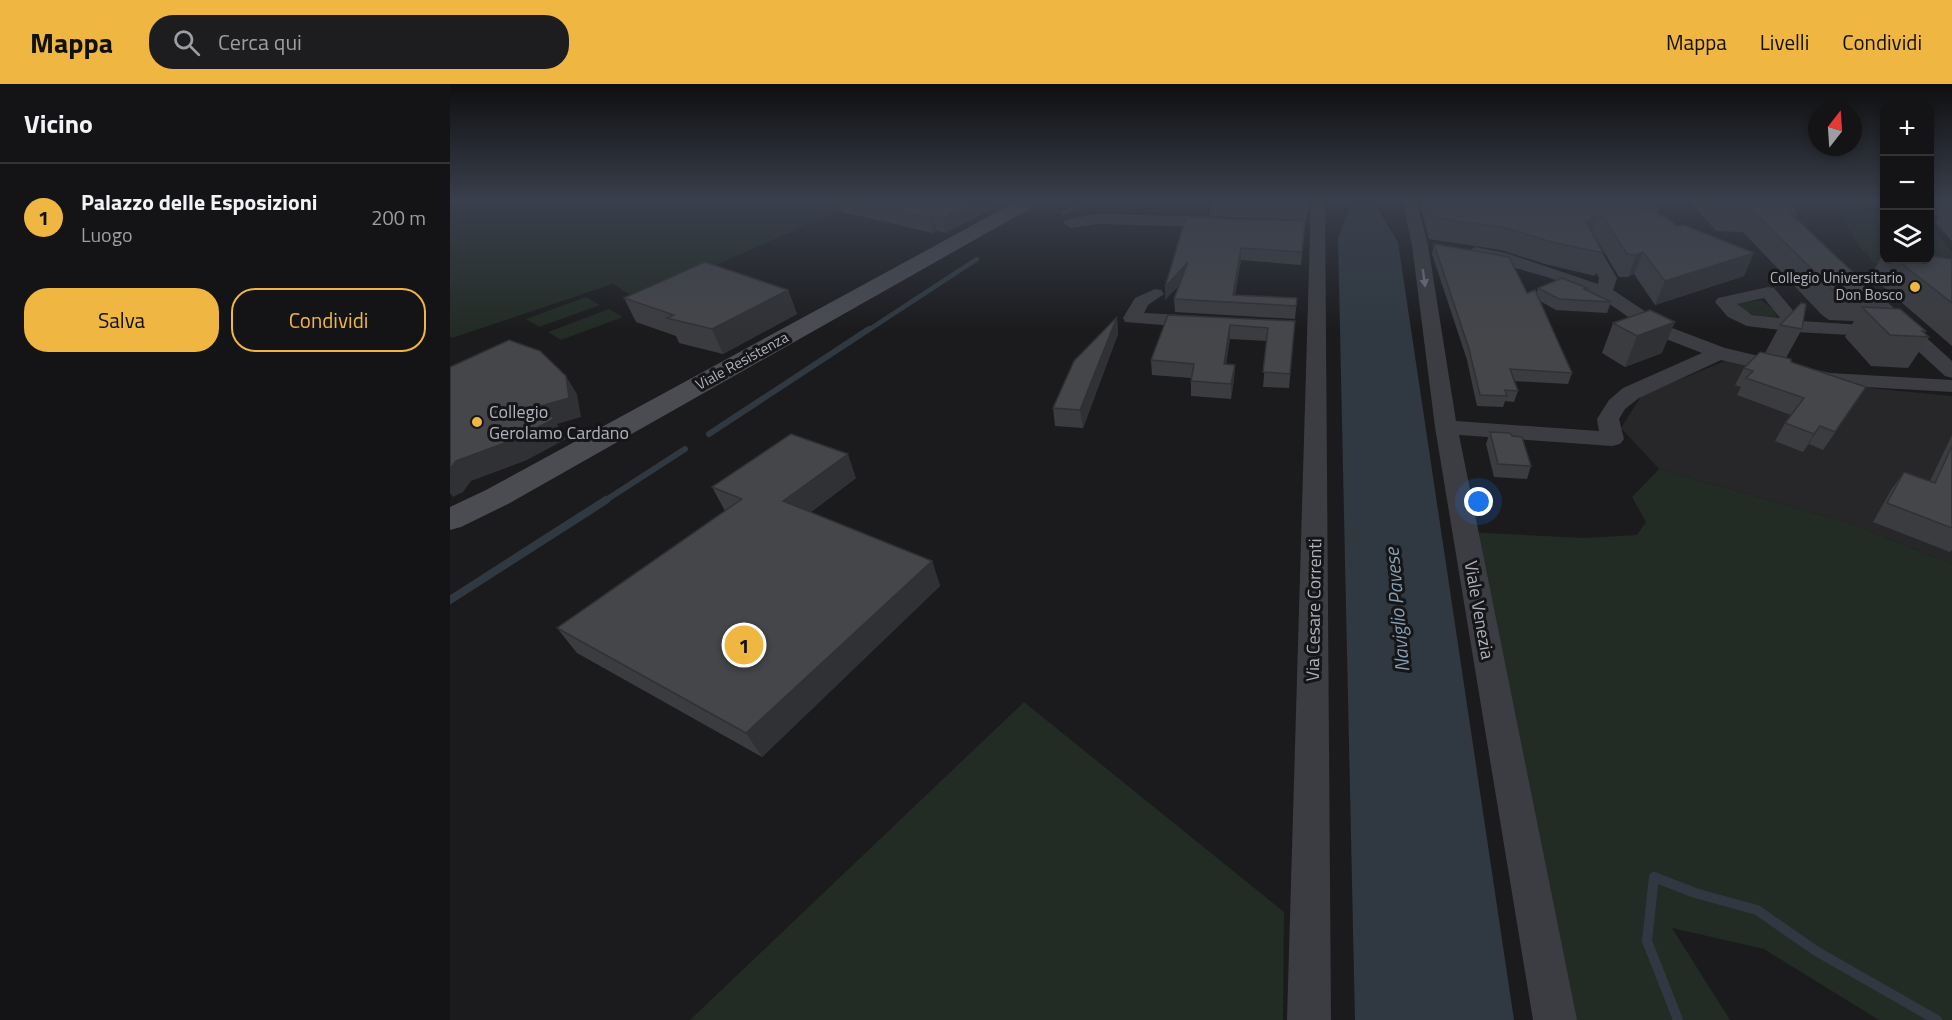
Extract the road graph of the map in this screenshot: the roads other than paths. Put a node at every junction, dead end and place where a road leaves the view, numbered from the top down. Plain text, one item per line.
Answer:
1 (954, 244) edge
2 (1312, 244) edge
3 (1435, 244) edge
4 (1589, 244) edge
5 (1437, 247) junction
6 (1837, 266) edge
7 (1604, 292) junction
8 (1155, 294) dead end
9 (1224, 323) edge
10 (1796, 326) edge
11 (1908, 332) junction
12 (1719, 353) junction
13 (1952, 372) edge
14 (1952, 386) edge
15 (1446, 427) junction
16 (450, 520) edge
17 (1309, 1020) edge
18 (1555, 1020) edge

1 - 16 main road, Viale Resistenza
2 - 17 street, Via Cesare Correnti
3 - 5 street, Viale Venezia
4 - 7 street
5 - 7 street
5 -> 15 street, Viale Venezia
6 - 11 street
7 - 12 street
8 - 9 street
10 - 11 street
11 - 13 street
12 - 14 street
12 - 15 street
15 - 18 street, Viale Venezia

